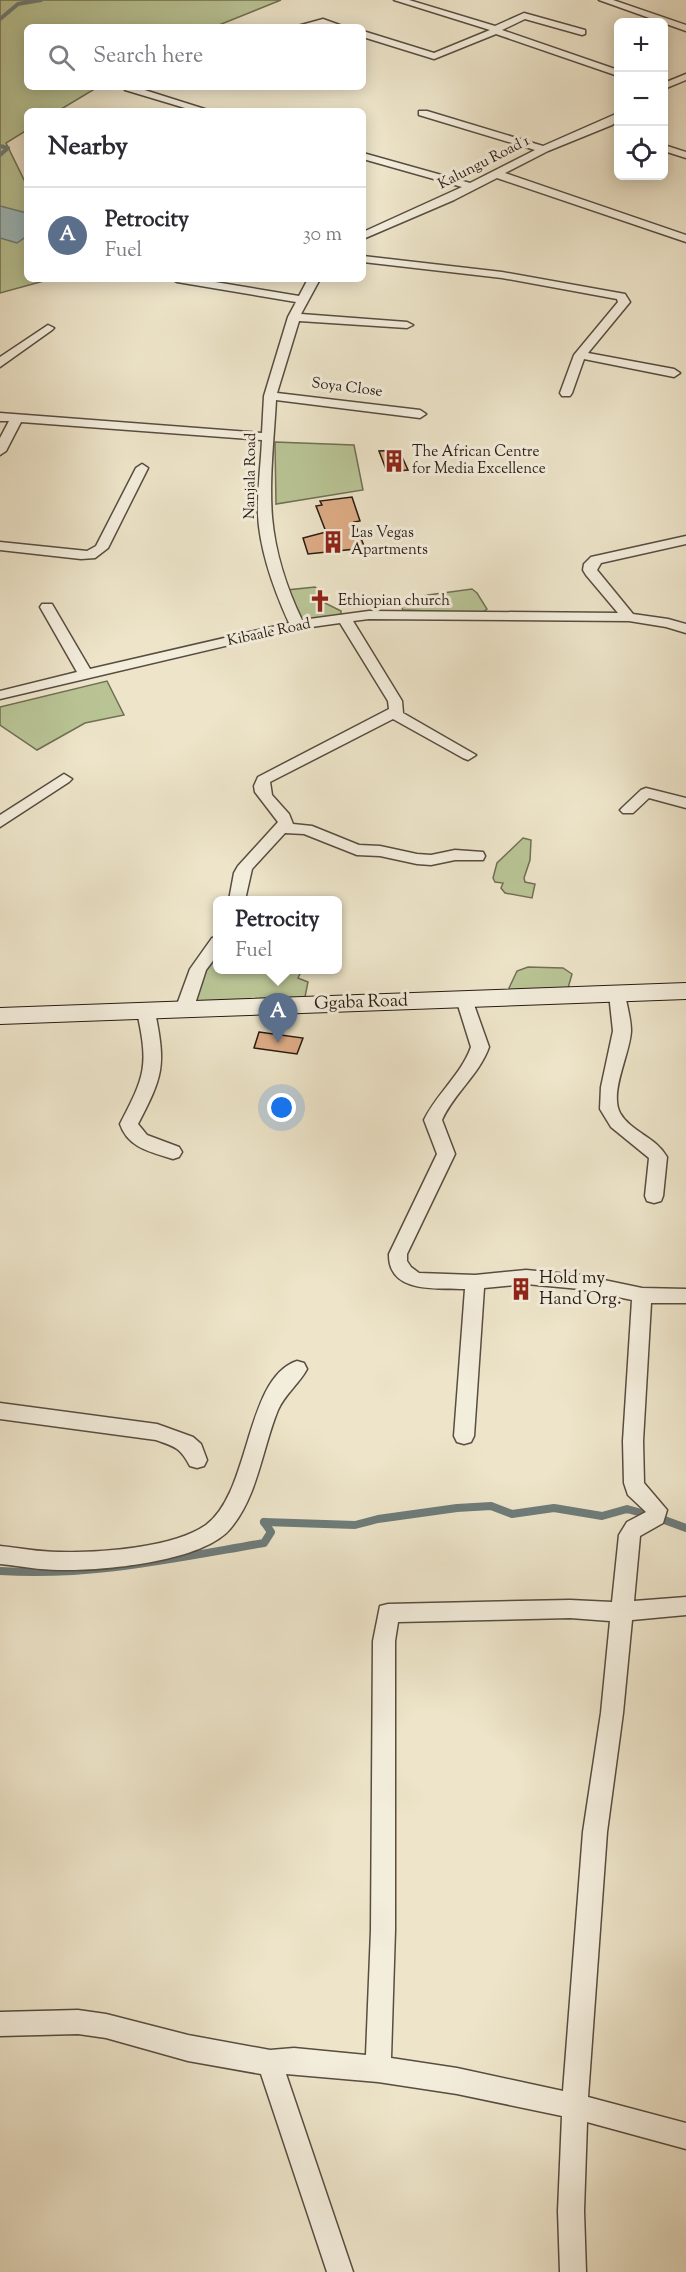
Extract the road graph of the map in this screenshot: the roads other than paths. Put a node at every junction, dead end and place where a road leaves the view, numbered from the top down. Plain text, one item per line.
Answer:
1 (399, 0) edge
2 (604, 0) edge
3 (313, 24) edge
4 (329, 24) edge
5 (686, 28) edge
6 (496, 30) junction
7 (582, 32) dead end
8 (366, 35) edge
9 (615, 72) edge
10 (686, 77) edge
11 (668, 84) edge
12 (135, 90) edge
13 (196, 108) edge
14 (423, 112) dead end
15 (614, 118) edge
16 (596, 126) junction
17 (614, 133) edge
18 (544, 149) junction
19 (668, 150) edge
20 (686, 155) edge
21 (366, 157) edge
22 (497, 174) junction
23 (472, 187) junction
24 (366, 235) edge
25 (686, 239) edge
26 (366, 259) edge
27 (195, 282) edge
28 (312, 282) edge
29 (302, 300) junction
30 (294, 317) junction
31 (407, 325) dead end
32 (48, 328) dead end
33 (580, 355) junction
34 (0, 363) edge
35 (674, 373) dead end
36 (566, 393) dead end
37 (270, 396) junction
38 (420, 414) dead end
39 (0, 417) edge
40 (16, 419) junction
41 (268, 437) junction
42 (0, 451) edge
43 (142, 468) dead end
44 (686, 540) edge
45 (0, 546) edge
46 (47, 607) dead end
47 (629, 617) junction
48 (344, 619) junction
49 (297, 625) junction
50 (686, 629) edge
51 (86, 675) junction
52 (0, 695) edge
53 (393, 714) junction
54 (468, 755) dead end
55 (64, 779) dead end
56 (686, 803) edge
57 (628, 810) dead end
58 (0, 822) edge
59 (284, 822) junction
60 (477, 856) dead end
61 (238, 896) edge
62 (213, 949) edge
63 (686, 991) edge
64 (617, 994) junction
65 (464, 999) junction
66 (184, 1010) junction
67 (146, 1012) junction
68 (0, 1016) edge
69 (173, 1152) dead end
70 (654, 1196) dead end
71 (475, 1282) junction
72 (642, 1295) junction
73 (686, 1296) edge
74 (297, 1369) dead end
75 (0, 1411) edge
76 (464, 1436) dead end
77 (197, 1460) dead end
78 (0, 1555) edge
79 (686, 1606) edge
80 (621, 1612) junction
81 (0, 2024) edge
82 (270, 2063) junction
83 (378, 2069) junction
84 (575, 2106) junction
85 (686, 2136) edge
86 (340, 2272) edge
87 (573, 2272) edge

1 - 6 street
2 - 5 street
3 - 4 street
6 - 7 street
6 - 8 street
6 - 9 street
10 - 11 street
12 - 13 street
14 - 18 street
15 - 16 street, Kalungu Road 1
16 - 17 street
16 - 18 street, Kalungu Road 1
18 - 22 street, Kalungu Road 1
19 - 20 street
21 - 23 street
22 - 23 street, Kalungu Road 1
22 - 25 street
23 - 24 street, Kalungu Road 1
26 - 33 street
27 - 29 street
28 - 29 street
29 - 30 street
30 - 31 street
30 - 37 street
32 - 34 street
33 - 35 street
33 - 36 street
37 - 38 street, Soya Close
37 - 41 street, Nanjala Road
39 - 40 street
40 - 41 street
40 - 42 street
41 - 49 street, Nanjala Road
43 - 45 street
44 - 47 street
46 - 51 street
47 - 48 street, Kibaale Road
47 - 50 street, Kibaale Road
48 - 49 street, Kibaale Road
48 - 53 street
49 - 51 street, Kibaale Road
51 - 52 street, Kibaale Road
53 - 54 street
53 - 59 street
55 - 58 street
56 - 57 street
59 - 60 street
59 - 61 street
62 - 66 street
63 - 64 main road, Ggaba Road
64 - 65 main road, Ggaba Road
64 - 70 street
65 - 66 main road, Ggaba Road
65 - 71 street
66 - 67 main road, Ggaba Road
67 - 68 main road, Ggaba Road
67 - 69 street
71 - 72 street
71 - 76 street
72 - 73 street
72 - 80 street
74 - 78 street
75 - 77 street
79 - 80 street
80 - 83 street
80 - 84 street
81 - 82 street
82 - 83 street
82 - 86 street
83 - 84 street
84 - 85 street
84 - 87 street

